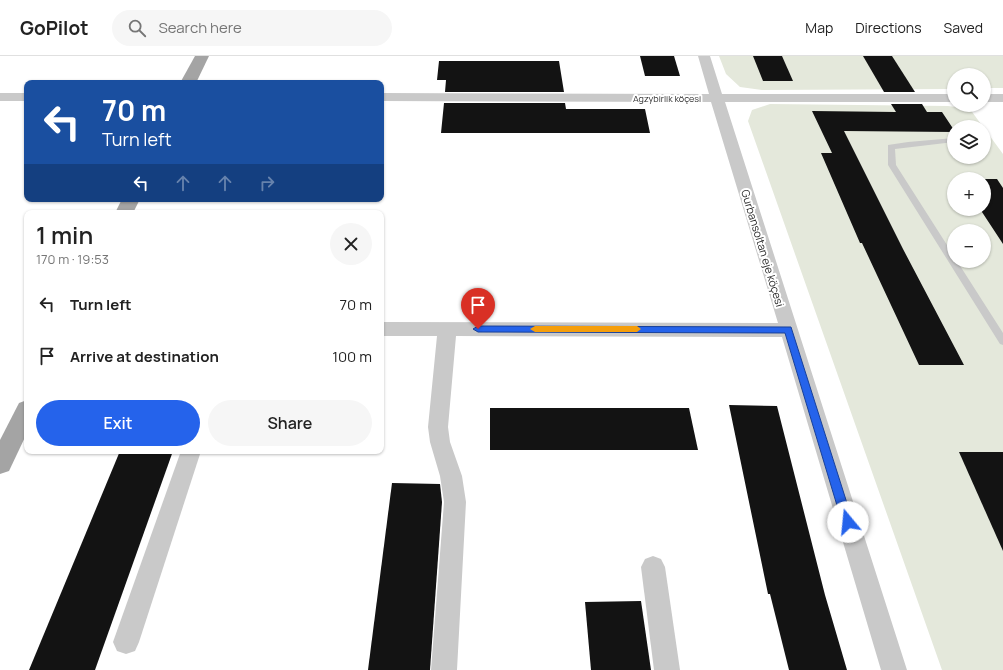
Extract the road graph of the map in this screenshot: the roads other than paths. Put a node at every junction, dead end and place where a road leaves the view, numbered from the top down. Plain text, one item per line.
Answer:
1 (202, 56) edge
2 (704, 56) edge
3 (190, 80) edge
4 (0, 97) edge
5 (24, 97) edge
6 (384, 97) edge
7 (716, 98) junction
8 (947, 98) edge
9 (991, 98) edge
10 (1003, 98) edge
11 (947, 141) edge
12 (384, 329) edge
13 (447, 329) junction
14 (788, 330) junction
15 (1003, 341) edge
16 (24, 415) edge
17 (190, 454) edge
18 (0, 464) edge
19 (653, 567) dead end
20 (126, 642) dead end
21 (444, 670) edge
22 (667, 670) edge
23 (894, 670) edge

1 - 3 main road
2 - 7 street, Gurbansoltan eje köçesi
4 - 5 street
6 - 7 street, Agzybirlik köçesi
7 - 8 street, Agzybirlik köçesi
7 - 14 street, Gurbansoltan eje köçesi
9 - 10 street
11 - 15 lane
12 - 13 street
13 - 14 street
13 - 21 street
14 - 23 street, Gurbansoltan eje köçesi
16 - 18 main road
17 - 20 street
19 - 22 street

